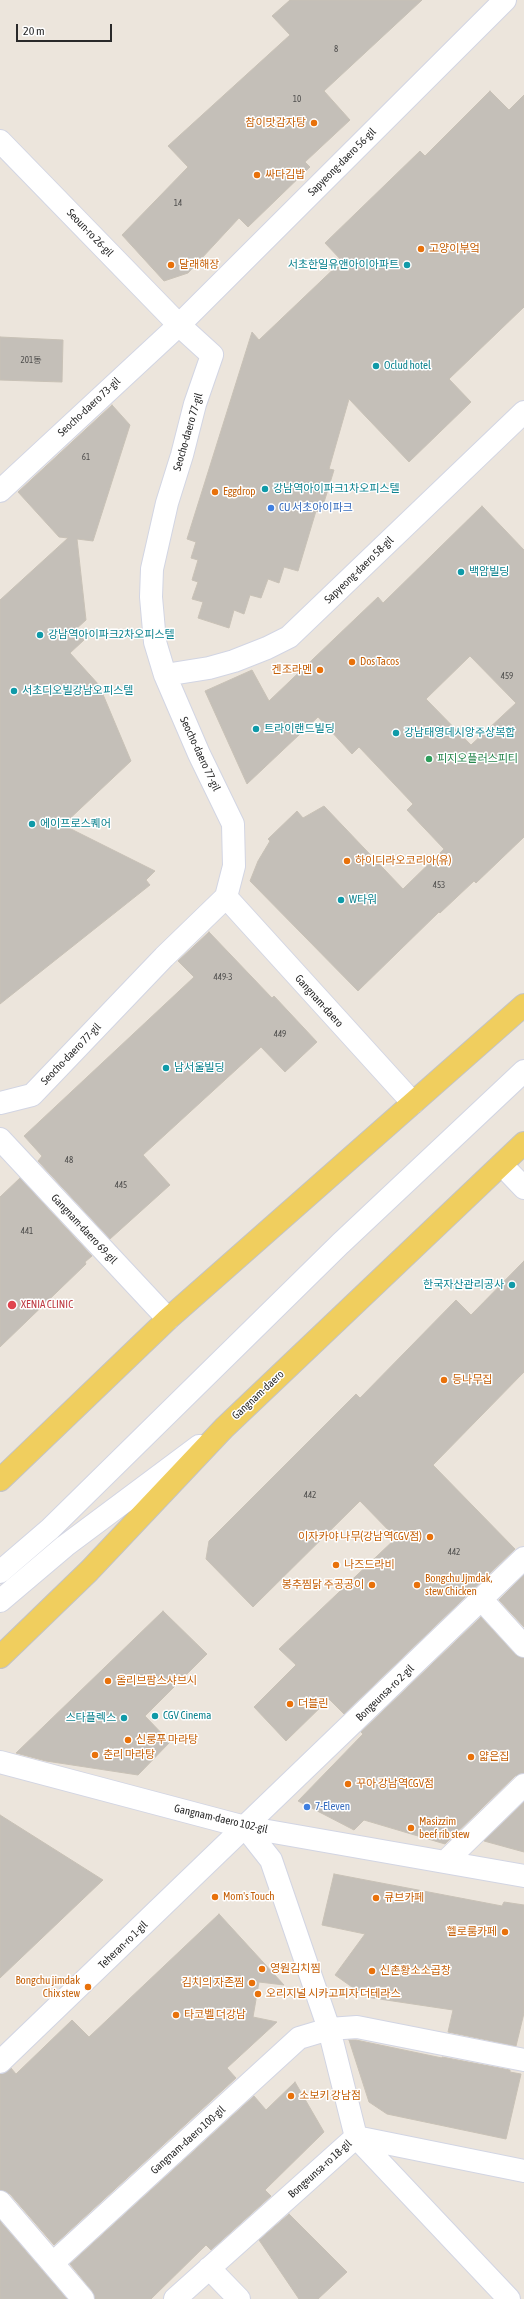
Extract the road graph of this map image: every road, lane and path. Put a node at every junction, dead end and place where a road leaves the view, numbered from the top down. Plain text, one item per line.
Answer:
1 (504, 0) edge
2 (0, 141) edge
3 (179, 325) junction
4 (524, 412) edge
5 (0, 491) edge
6 (165, 676) junction
7 (226, 897) junction
8 (524, 1005) edge
9 (524, 1071) edge
10 (0, 1103) edge
11 (413, 1104) junction
12 (0, 1139) edge
13 (524, 1143) edge
14 (502, 1165) junction
15 (524, 1188) edge
16 (168, 1318) junction
17 (224, 1428) junction
18 (0, 1480) edge
19 (524, 1558) edge
20 (0, 1572) edge
21 (482, 1600) junction
22 (0, 1601) edge
23 (524, 1646) edge
24 (0, 1657) edge
25 (0, 1762) edge
26 (524, 1784) edge
27 (245, 1827) junction
28 (446, 1861) junction
29 (524, 1876) edge
30 (329, 2029) junction
31 (524, 2060) edge
32 (0, 2062) edge
33 (356, 2137) junction
34 (524, 2171) edge
35 (0, 2202) edge
36 (53, 2263) junction
37 (210, 2268) junction
38 (83, 2299) edge
39 (175, 2299) edge
40 (239, 2299) edge
41 (509, 2299) edge

1 - 3 street, Sapyeong-daero 56-gil
2 - 3 street, Seoun-ro 26-gil
3 - 5 street, Seocho-daero 73-gil
3 - 6 street, Seocho-daero 77-gil
4 - 6 street, Sapyeong-daero 58-gil
6 - 7 street, Seocho-daero 77-gil
7 - 10 street, Seocho-daero 77-gil
7 - 11 street, Gangnam-daero
8 - 11 main road
9 - 20 street
11 - 16 main road
12 - 16 street, Gangnam-daero 69-gil
13 - 14 main road, Gangnam-daero
14 - 15 street
14 - 17 main road, Gangnam-daero
16 - 18 main road
17 - 22 street
17 - 24 main road, Gangnam-daero
19 - 21 street, Bongeunsa-ro 2-gil
21 - 23 street
21 - 27 street, Bongeunsa-ro 2-gil
25 - 27 street, Gangnam-daero 102-gil
26 - 28 street
27 - 28 street, Gangnam-daero 102-gil
27 - 30 street
27 - 32 street, Teheran-ro 1-gil
28 - 29 street, Gangnam-daero 102-gil
30 - 31 street, Gangnam-daero 100-gil
30 - 33 street
30 - 36 street, Gangnam-daero 100-gil
33 - 34 street, Bongeunsa-ro 18-gil
33 - 37 street, Bongeunsa-ro 18-gil
33 - 41 street
35 - 36 street
36 - 38 street
37 - 39 street, Bongeunsa-ro 18-gil
37 - 40 street

